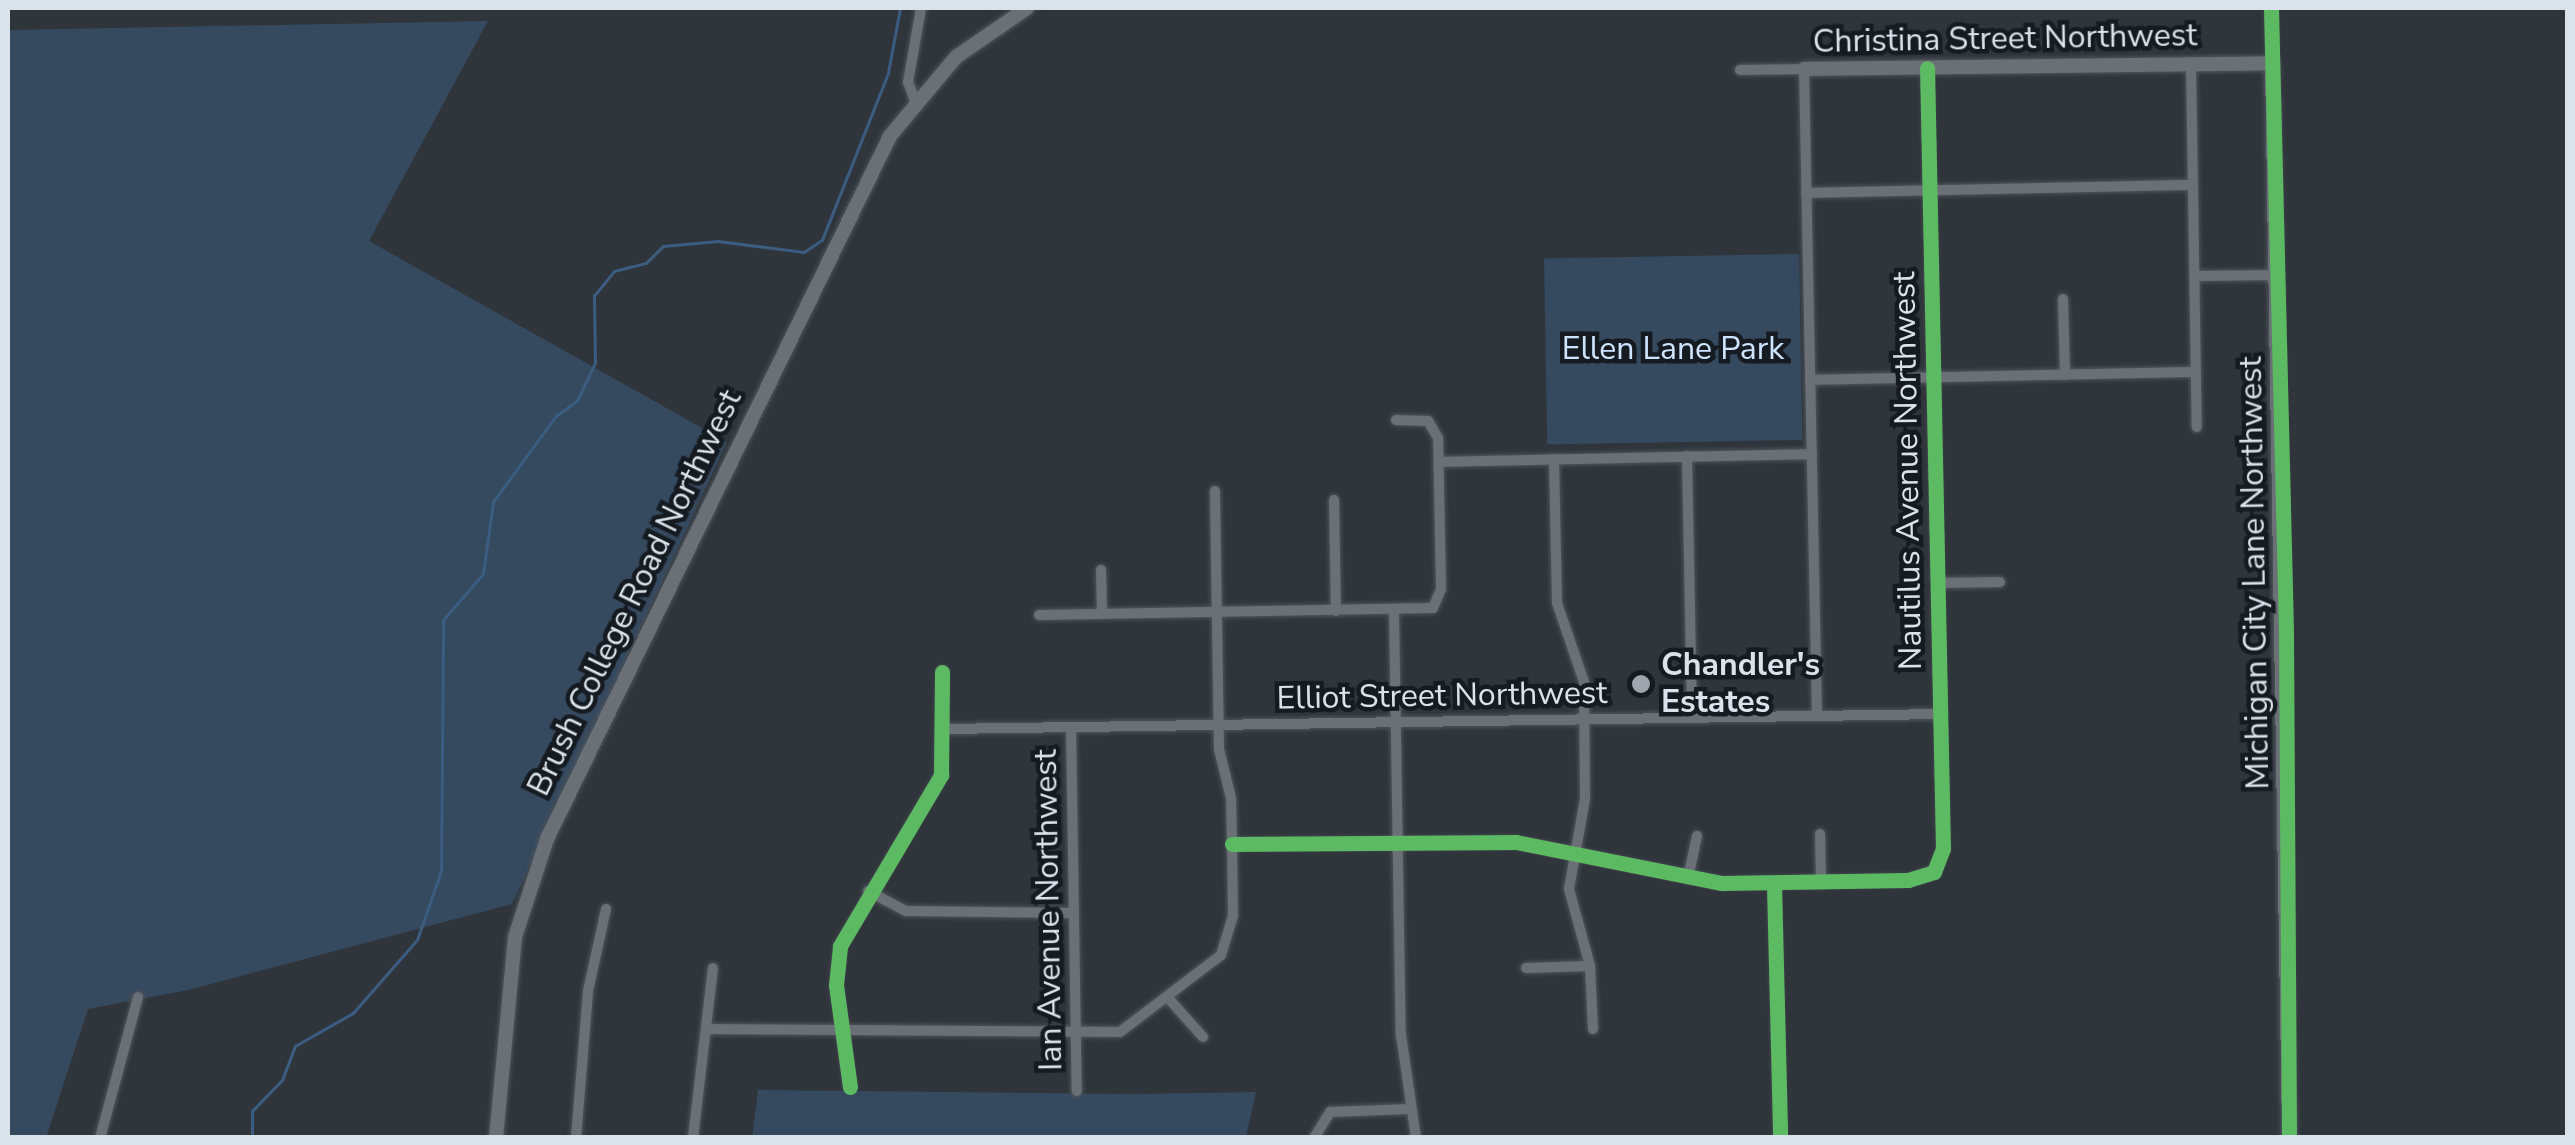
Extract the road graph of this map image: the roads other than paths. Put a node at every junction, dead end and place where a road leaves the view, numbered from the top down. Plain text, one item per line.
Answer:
1 (920, 8) edge
2 (1027, 8) edge
3 (2271, 8) edge
4 (2192, 64) junction
5 (2272, 64) junction
6 (1927, 68) junction
7 (1804, 69) junction
8 (1740, 70) dead end
9 (915, 101) junction
10 (2193, 185) junction
11 (1930, 191) junction
12 (1806, 194) junction
13 (2277, 274) junction
14 (2195, 276) junction
15 (2064, 299) dead end
16 (2196, 372) junction
17 (2065, 374) junction
18 (1934, 377) junction
19 (1810, 380) junction
20 (1396, 420) dead end
21 (2197, 427) dead end
22 (1812, 454) junction
23 (1687, 456) junction
24 (1554, 459) junction
25 (1438, 462) junction
26 (1215, 492) dead end
27 (1334, 500) dead end
28 (1101, 570) dead end
29 (2000, 582) dead end
30 (1938, 583) junction
31 (1394, 610) junction
32 (1336, 611) junction
33 (1217, 612) junction
34 (1102, 614) junction
35 (1040, 615) dead end
36 (942, 672) dead end
37 (1941, 714) junction
38 (1817, 716) junction
39 (1692, 718) junction
40 (1584, 719) junction
41 (1396, 722) junction
42 (1219, 724) junction
43 (1071, 727) junction
44 (944, 730) junction
45 (1820, 834) dead end
46 (1698, 836) dead end
47 (1398, 841) junction
48 (1232, 844) junction
49 (1576, 855) junction
50 (1688, 878) junction
51 (1822, 883) junction
52 (1774, 884) junction
53 (868, 891) junction
54 (606, 909) dead end
55 (1073, 914) junction
56 (1590, 966) junction
57 (713, 968) dead end
58 (1526, 968) dead end
59 (138, 997) dead end
60 (1169, 999) junction
61 (706, 1029) junction
62 (1593, 1029) dead end
63 (844, 1030) junction
64 (1076, 1033) junction
65 (1203, 1037) dead end
66 (850, 1087) dead end
67 (1077, 1091) dead end
68 (1409, 1109) junction
69 (100, 1138) edge
70 (496, 1138) edge
71 (576, 1138) edge
72 (693, 1138) edge
73 (1314, 1138) edge
74 (1416, 1138) edge
75 (1780, 1138) edge
76 (2289, 1138) edge

1 - 9 street
2 - 9 street, Brush College Road Northwest
3 - 5 street, Michigan City Lane Northwest
4 - 5 street, Christina Street Northwest
4 - 6 street, Christina Street Northwest
4 - 10 street
5 - 13 street, Michigan City Lane Northwest
6 - 7 street, Christina Street Northwest
6 - 11 street, Nautilus Avenue Northwest
7 - 8 street, Christina Street Northwest
7 - 12 street
9 - 70 street, Brush College Road Northwest
10 - 11 street
10 - 14 street
11 - 12 street
11 - 18 street, Nautilus Avenue Northwest
12 - 19 street
13 - 14 street
13 - 76 street, Michigan City Lane Northwest
14 - 16 street
15 - 17 street
16 - 17 street
16 - 21 street
17 - 18 street
18 - 19 street
18 - 30 street, Nautilus Avenue Northwest
19 - 22 street
20 - 25 street
22 - 23 street
22 - 38 street
23 - 24 street
23 - 39 street
24 - 25 street
24 - 40 street
25 - 31 street
26 - 33 street
27 - 32 street
28 - 34 street
29 - 30 street
30 - 37 street, Nautilus Avenue Northwest
31 - 32 street
31 - 41 street
32 - 33 street
33 - 34 street
33 - 42 street
34 - 35 street
36 - 44 street
37 - 38 street, Elliot Street Northwest
37 - 51 street, Nautilus Avenue Northwest
38 - 39 street, Elliot Street Northwest
39 - 40 street, Elliot Street Northwest
40 - 41 street, Elliot Street Northwest
40 - 49 street
41 - 42 street, Elliot Street Northwest
41 - 47 street
42 - 43 street, Elliot Street Northwest
42 - 48 street
43 - 44 street, Elliot Street Northwest
43 - 55 street, Ian Avenue Northwest
44 - 53 street
45 - 51 street
46 - 50 street
47 - 48 street
47 - 49 street
47 - 68 street
48 - 60 street
49 - 50 street
49 - 56 street
50 - 52 street
51 - 52 street
52 - 75 street
53 - 55 street
53 - 63 street
54 - 71 street
55 - 64 street, Ian Avenue Northwest
56 - 58 street
56 - 62 street
57 - 61 street
59 - 69 street
60 - 64 street
60 - 65 street
61 - 63 street
61 - 72 street
63 - 64 street
63 - 66 street
64 - 67 street, Ian Avenue Northwest
68 - 73 street
68 - 74 street

